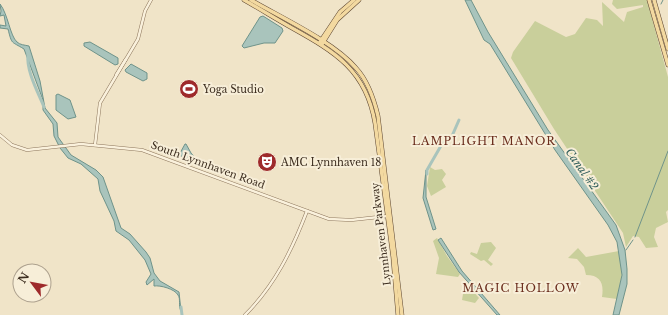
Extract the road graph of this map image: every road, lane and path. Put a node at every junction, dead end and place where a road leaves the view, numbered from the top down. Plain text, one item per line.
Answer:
1 (151, 0) edge
2 (244, 0) edge
3 (251, 0) edge
4 (354, 0) edge
5 (359, 0) edge
6 (649, 0) edge
7 (654, 0) edge
8 (321, 43) junction
9 (668, 49) edge
10 (668, 65) edge
11 (0, 135) edge
12 (95, 145) junction
13 (307, 211) junction
14 (388, 216) junction
15 (245, 315) edge
16 (398, 315) edge
17 (402, 315) edge

1 - 12 street
2 - 8 main road, Lynnhaven Parkway
3 - 8 main road, Lynnhaven Parkway
4 - 8 main road
5 - 8 main road
6 - 10 main road
7 - 9 main road
8 - 14 main road, Lynnhaven Parkway
8 - 17 main road, Lynnhaven Parkway
11 - 12 street, South Lynnhaven Road
12 - 13 street, South Lynnhaven Road
13 - 14 street, South Lynnhaven Road
13 - 15 street
14 - 16 main road, Lynnhaven Parkway

